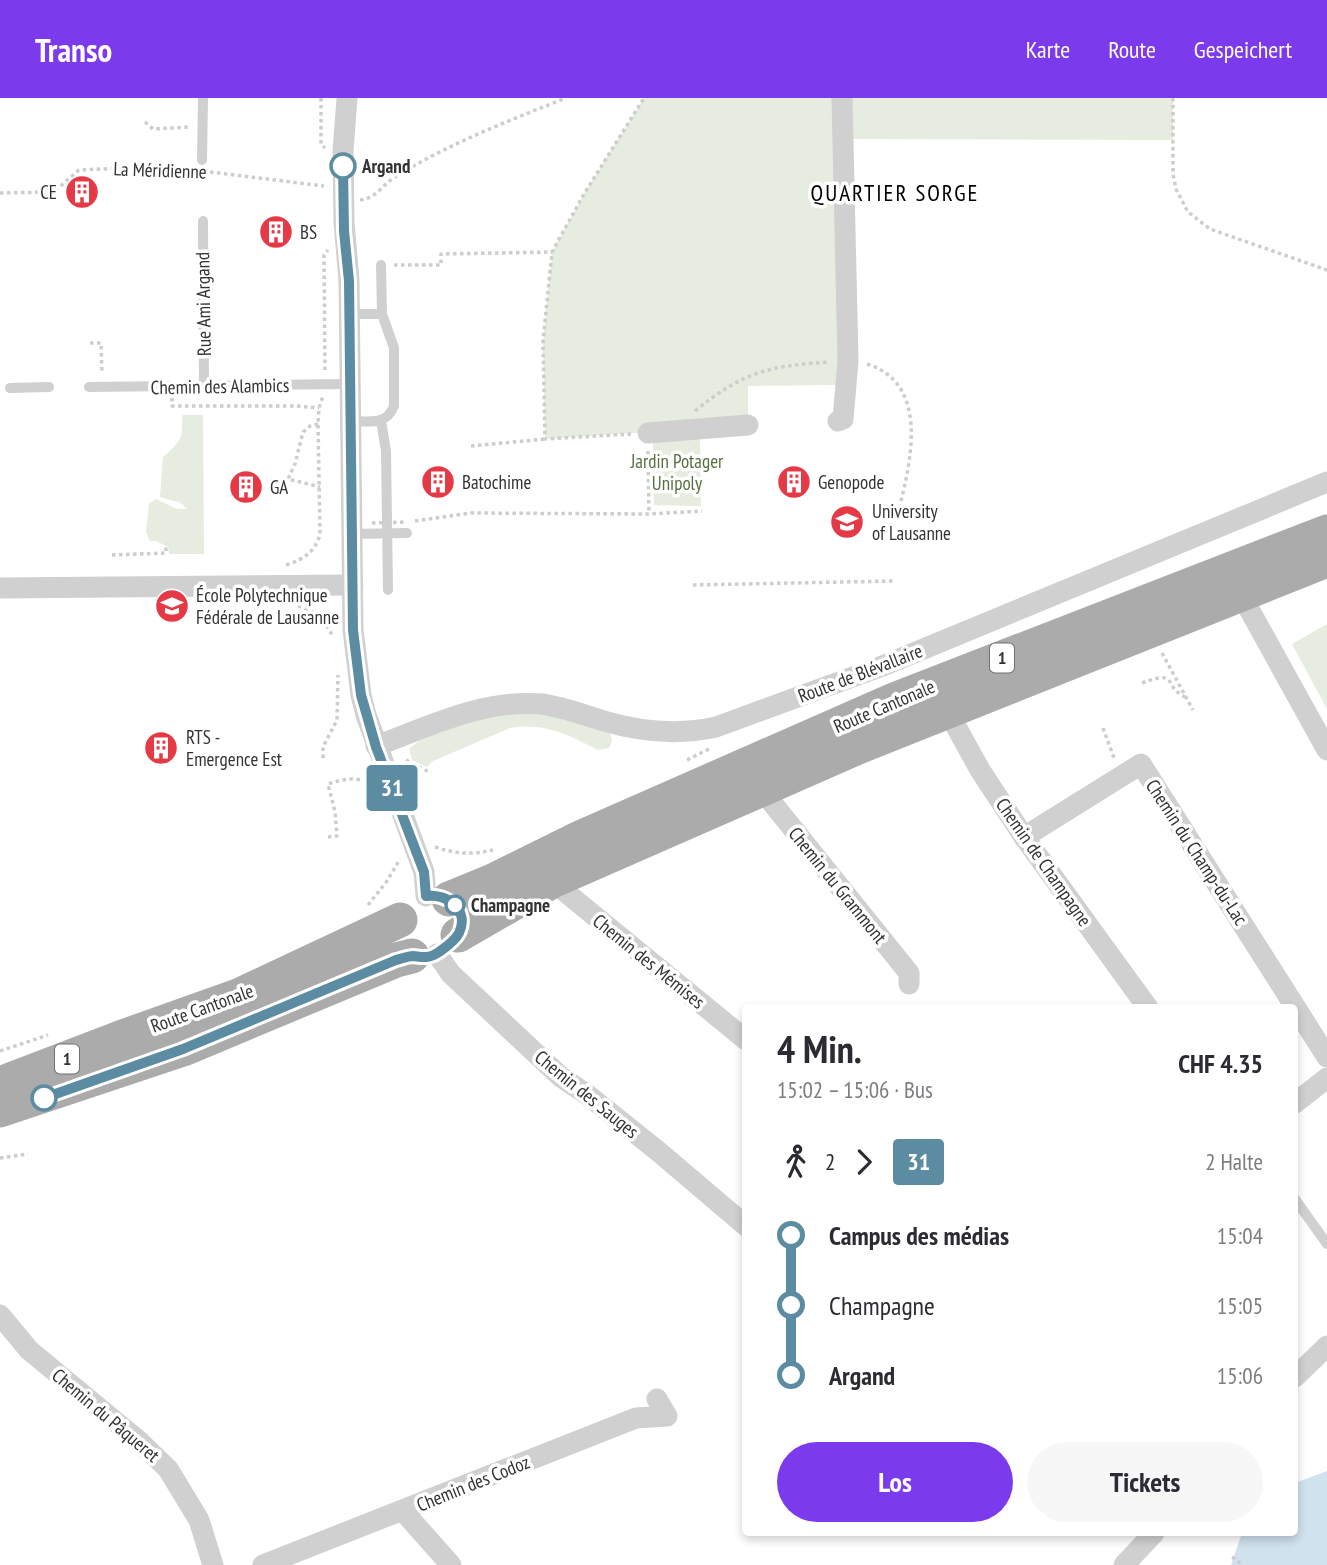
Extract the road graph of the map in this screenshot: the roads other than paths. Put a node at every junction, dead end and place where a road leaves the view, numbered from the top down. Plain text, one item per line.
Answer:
1 (203, 98) edge
2 (347, 98) edge
3 (842, 98) edge
4 (202, 160) dead end
5 (203, 222) dead end
6 (381, 265) dead end
7 (349, 314) junction
8 (382, 314) junction
9 (350, 384) junction
10 (204, 386) junction
11 (49, 387) dead end
12 (89, 387) dead end
13 (10, 388) dead end
14 (351, 421) junction
15 (381, 421) junction
16 (838, 421) dead end
17 (748, 425) dead end
18 (658, 432) road end
19 (1327, 482) edge
20 (407, 528) road end
21 (1327, 532) edge
22 (352, 534) junction
23 (388, 534) junction
24 (1327, 560) edge
25 (353, 585) junction
26 (0, 589) edge
27 (388, 590) dead end
28 (1245, 592) junction
29 (1113, 615) junction
30 (1029, 680) junction
31 (947, 712) junction
32 (376, 747) junction
33 (1327, 750) edge
34 (761, 789) junction
35 (1024, 837) junction
36 (552, 881) junction
37 (438, 898) junction
38 (400, 920) junction
39 (436, 948) junction
40 (909, 984) dead end
41 (1145, 1004) edge
42 (1294, 1004) edge
43 (1298, 1010) edge
44 (742, 1037) edge
45 (1327, 1056) edge
46 (1327, 1078) edge
47 (0, 1084) edge
48 (1298, 1100) edge
49 (0, 1110) edge
50 (1298, 1203) edge
51 (742, 1223) edge
52 (1327, 1244) edge
53 (0, 1315) edge
54 (1327, 1346) edge
55 (1298, 1374) edge
56 (657, 1399) dead end
57 (403, 1511) junction
58 (1151, 1536) edge
59 (213, 1565) edge
60 (263, 1565) edge
61 (452, 1565) edge
62 (1124, 1565) edge

1 - 4 lane
2 - 7 street
3 - 16 street
5 - 10 lane, Rue Ami Argand
6 - 8 lane
7 - 8 lane
7 - 9 street
8 - 15 lane
9 - 10 lane, Chemin des Alambics
9 - 14 street
10 - 12 lane, Chemin des Alambics
11 - 13 lane
14 - 15 lane
14 - 22 street
15 - 23 lane
17 - 18 street
19 - 32 street, Route de Blévallaire
20 - 23 lane
21 - 29 main road, Route Cantonale / 1
22 - 23 lane
22 - 25 street
23 - 27 lane
24 - 28 main road, Route Cantonale / 1
25 - 26 street
25 - 32 street
28 - 30 main road, Route Cantonale / 1
28 - 33 street
29 - 30 main road
29 - 37 main road, Route Cantonale / 1
30 - 31 main road, Route Cantonale / 1
31 - 34 main road, Route Cantonale / 1
31 - 35 street, Chemin de Champagne
32 - 37 street
34 - 36 main road, Route Cantonale / 1
34 - 40 street, Chemin du Grammont
35 - 41 street, Chemin de Champagne
35 - 42 street, Chemin du Champ-du-Lac
36 - 39 main road, Route Cantonale / 1
36 - 44 street, Chemin des Mémises
37 - 38 main road
37 - 39 main road
38 - 39 main road
38 - 47 main road, Route Cantonale / 1
39 - 49 main road, Route Cantonale / 1
39 - 51 street, Chemin des Sauges
43 - 45 street, Chemin du Champ-du-Lac
46 - 48 street
50 - 52 lane
53 - 59 street, Chemin du Pâqueret
54 - 55 street
56 - 57 street, Chemin des Codoz
57 - 60 street, Chemin des Codoz
57 - 61 street
58 - 62 street

